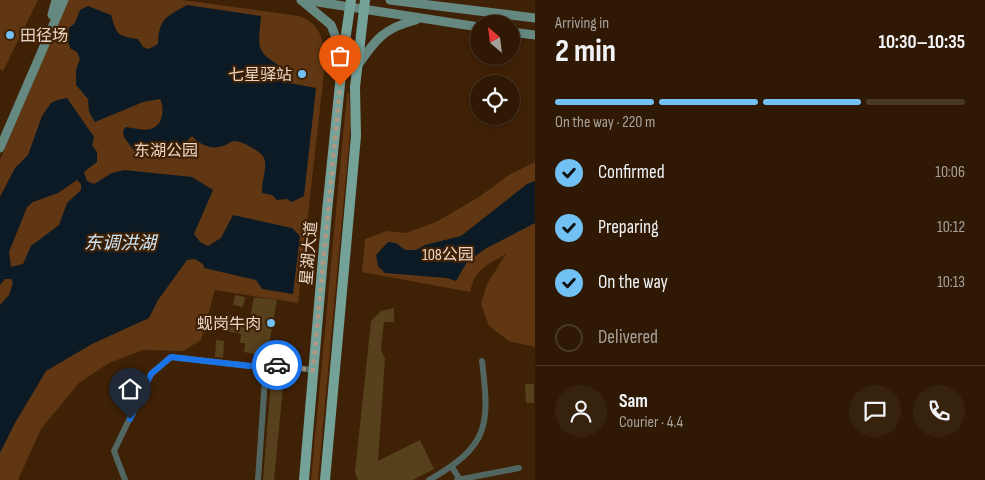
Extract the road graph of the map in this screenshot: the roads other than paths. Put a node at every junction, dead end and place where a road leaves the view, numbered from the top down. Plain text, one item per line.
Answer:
1 (56, 0) edge
2 (64, 0) edge
3 (303, 0) edge
4 (390, 0) edge
5 (417, 2) edge
6 (351, 4) edge
7 (365, 5) edge
8 (486, 15) edge
9 (535, 18) edge
10 (421, 19) junction
11 (520, 19) edge
12 (470, 26) edge
13 (520, 33) edge
14 (535, 35) edge
15 (343, 55) junction
16 (358, 65) junction
17 (340, 86) junction
18 (355, 87) junction
19 (0, 134) edge
20 (0, 148) edge
21 (482, 361) dead end
22 (266, 364) junction
23 (313, 370) junction
24 (452, 467) junction
25 (519, 468) dead end
26 (125, 480) edge
27 (258, 480) edge
28 (304, 480) edge
29 (325, 480) edge
30 (429, 480) edge
31 (457, 480) edge
32 (460, 480) edge

1 - 19 main road
2 - 20 main road
3 - 6 main road
3 - 15 main road
4 - 5 main road
5 - 8 main road
6 - 7 main road
6 - 15 main road, 星湖大道
7 - 10 main road
7 - 16 main road
9 - 11 main road
10 - 12 main road
10 - 16 main road
13 - 14 main road
15 - 17 main road, 星湖大道
16 - 18 main road
17 - 18 main road
17 - 23 main road, 星湖大道
18 - 29 main road
21 - 24 street
22 - 23 street
22 - 26 street
22 - 27 street
23 - 28 main road, 星湖大道
24 - 30 street
24 - 32 street
25 - 32 street
31 - 32 street

